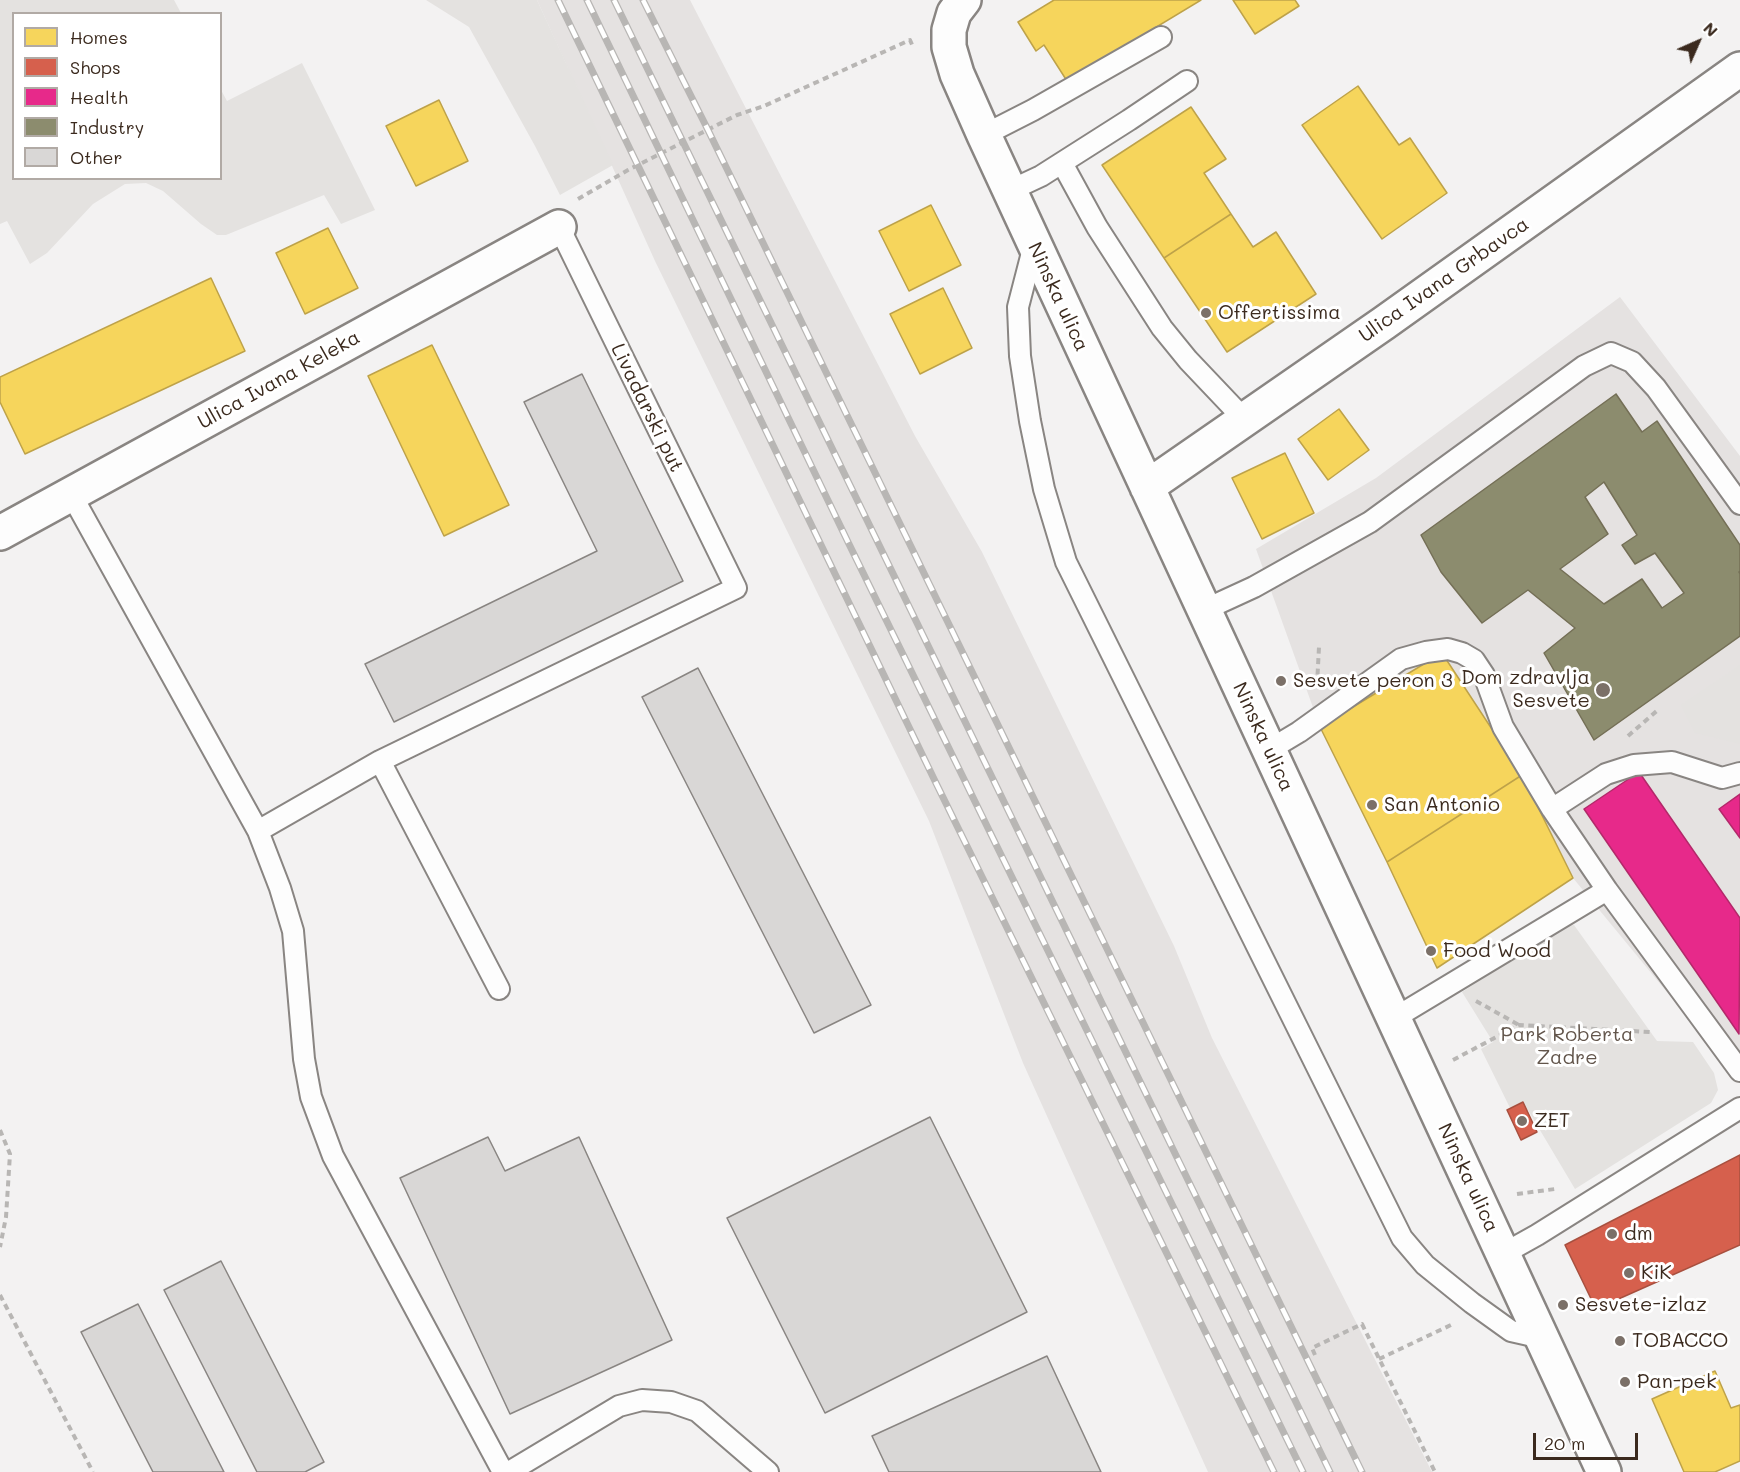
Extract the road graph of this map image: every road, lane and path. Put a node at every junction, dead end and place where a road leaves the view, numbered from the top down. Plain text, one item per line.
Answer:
1 (953, 4) edge
2 (1161, 37) dead end
3 (914, 49) dead end
4 (1740, 69) edge
5 (1187, 81) dead end
6 (984, 135) junction
7 (1062, 163) junction
8 (1009, 191) junction
9 (564, 216) junction
10 (1034, 245) junction
11 (1244, 419) junction
12 (1147, 487) junction
13 (71, 494) junction
14 (1740, 504) edge
15 (0, 533) edge
16 (1204, 610) junction
17 (1269, 750) junction
18 (380, 761) junction
19 (1740, 773) edge
20 (1552, 809) junction
21 (258, 831) junction
22 (1607, 890) junction
23 (498, 989) dead end
24 (1471, 999) dead end
25 (1393, 1019) junction
26 (1519, 1025) junction
27 (1650, 1032) dead end
28 (1453, 1060) dead end
29 (1740, 1071) edge
30 (1740, 1108) edge
31 (0, 1130) edge
32 (0, 1247) edge
33 (1503, 1254) junction
34 (0, 1295) edge
35 (1456, 1323) dead end
36 (1542, 1338) junction
37 (1315, 1355) dead end
38 (1379, 1359) junction
39 (93, 1472) edge
40 (503, 1472) edge
41 (509, 1472) edge
42 (768, 1472) edge
43 (1435, 1472) edge
44 (1604, 1472) edge

1 - 6 street, Ninska ulica
2 - 6 lane
3 - 9 path
4 - 11 street, Ulica Ivana Grbavca
5 - 7 lane
6 - 8 street, Ninska ulica
7 - 8 lane
7 - 11 lane
8 - 10 street, Ninska ulica
9 - 13 street, Ulica Ivana Keleka
9 - 18 lane, Livadarski put
10 - 12 street, Ninska ulica
10 - 36 lane
11 - 12 street, Ulica Ivana Grbavca
12 - 16 street, Ninska ulica
13 - 15 street, Ulica Ivana Keleka
13 - 21 lane
14 - 16 lane
16 - 17 street, Ninska ulica
17 - 20 lane
17 - 25 street, Ninska ulica
18 - 21 lane
18 - 23 lane
19 - 20 lane
20 - 22 lane
21 - 40 lane
22 - 25 lane
22 - 29 lane
24 - 26 path
25 - 33 street, Ninska ulica
26 - 27 path
26 - 28 path
30 - 33 lane
31 - 32 path
33 - 36 street, Ninska ulica
34 - 39 path
35 - 38 path
36 - 44 street, Ninska ulica
37 - 38 path
38 - 43 path
41 - 42 lane

